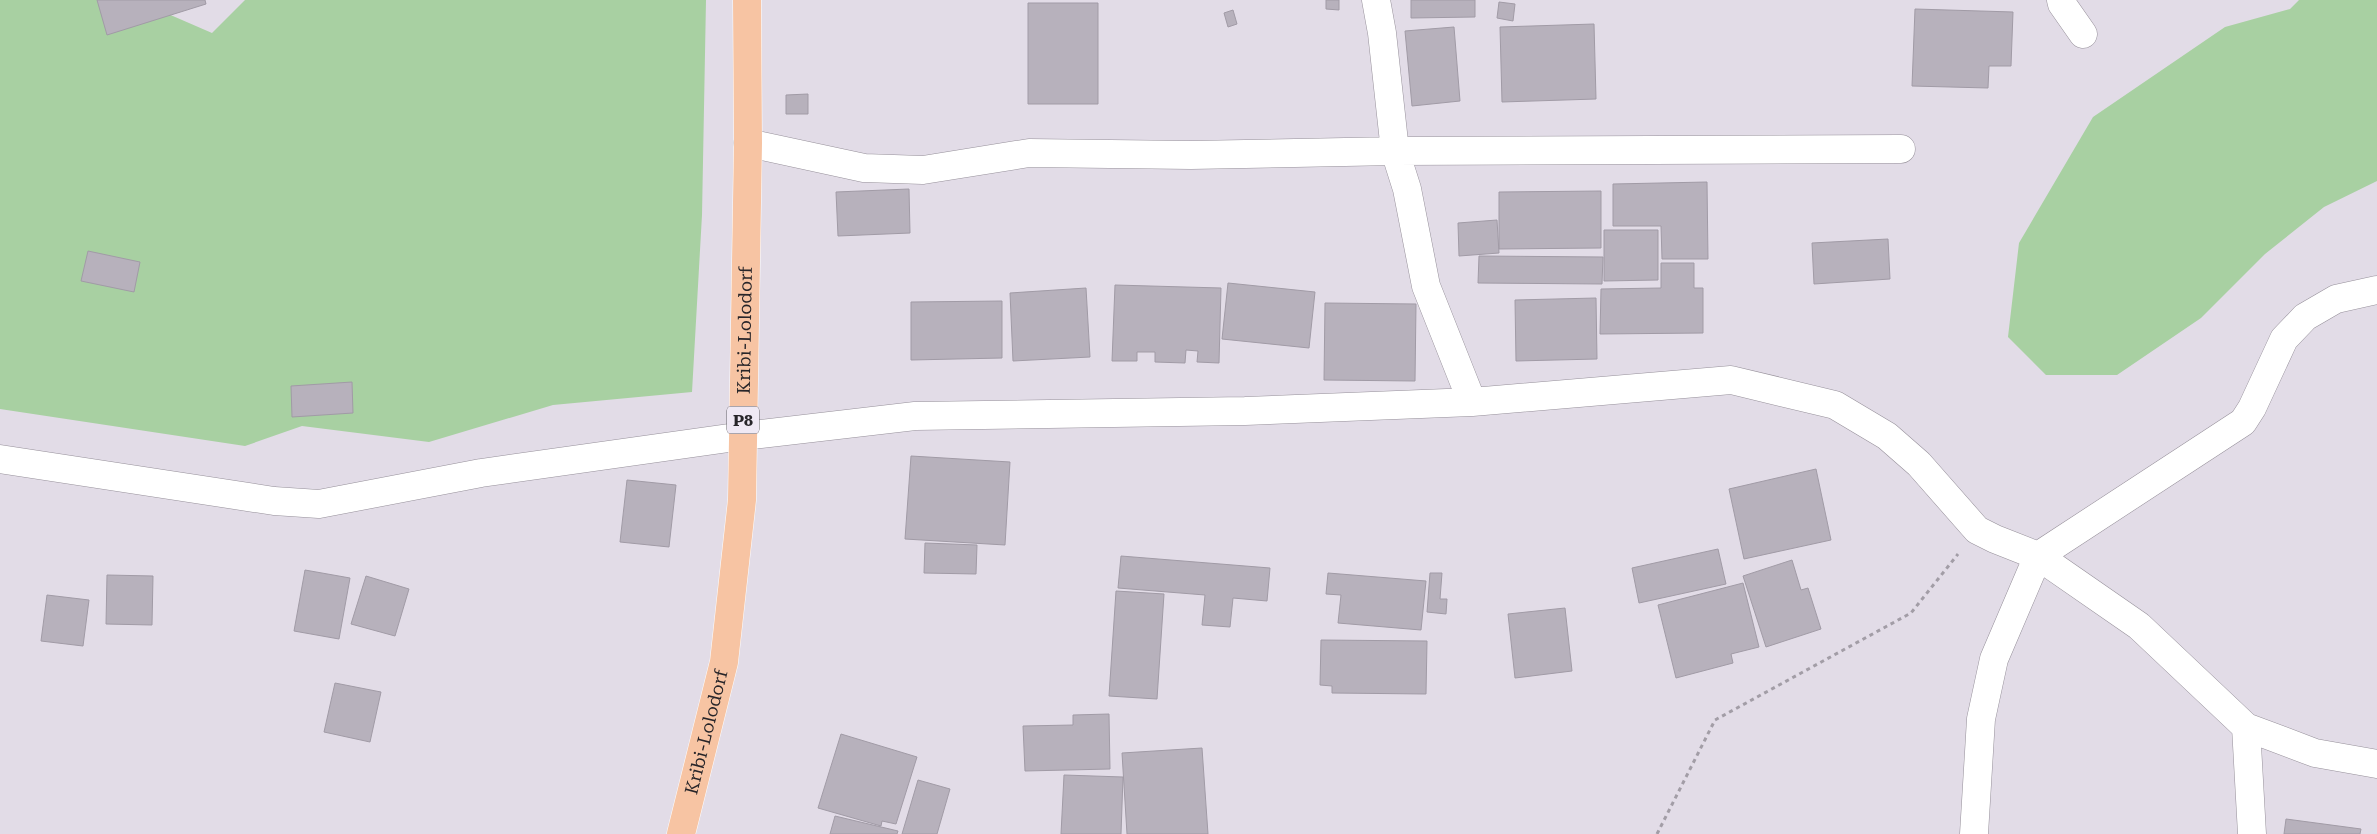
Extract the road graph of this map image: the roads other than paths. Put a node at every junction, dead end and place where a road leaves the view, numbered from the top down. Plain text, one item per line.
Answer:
1 (747, 0) edge
2 (1376, 0) edge
3 (2061, 0) edge
4 (2084, 34) dead end
5 (748, 143) junction
6 (1901, 149) dead end
7 (1395, 151) junction
8 (2377, 290) edge
9 (1472, 402) junction
10 (743, 436) junction
11 (0, 458) edge
12 (2038, 556) junction
13 (2246, 727) junction
14 (2377, 764) edge
15 (681, 834) edge
16 (1974, 834) edge
17 (2252, 834) edge

1 - 5 main road, Kribi-Lolodorf / P8
2 - 7 street
3 - 4 street
5 - 7 street
5 - 10 main road, Kribi-Lolodorf / P8
6 - 7 street
7 - 9 street
8 - 12 street
9 - 10 street
9 - 12 street
10 - 11 street
10 - 15 main road, Kribi-Lolodorf / P8
12 - 13 street
12 - 16 street
13 - 14 street
13 - 17 street

